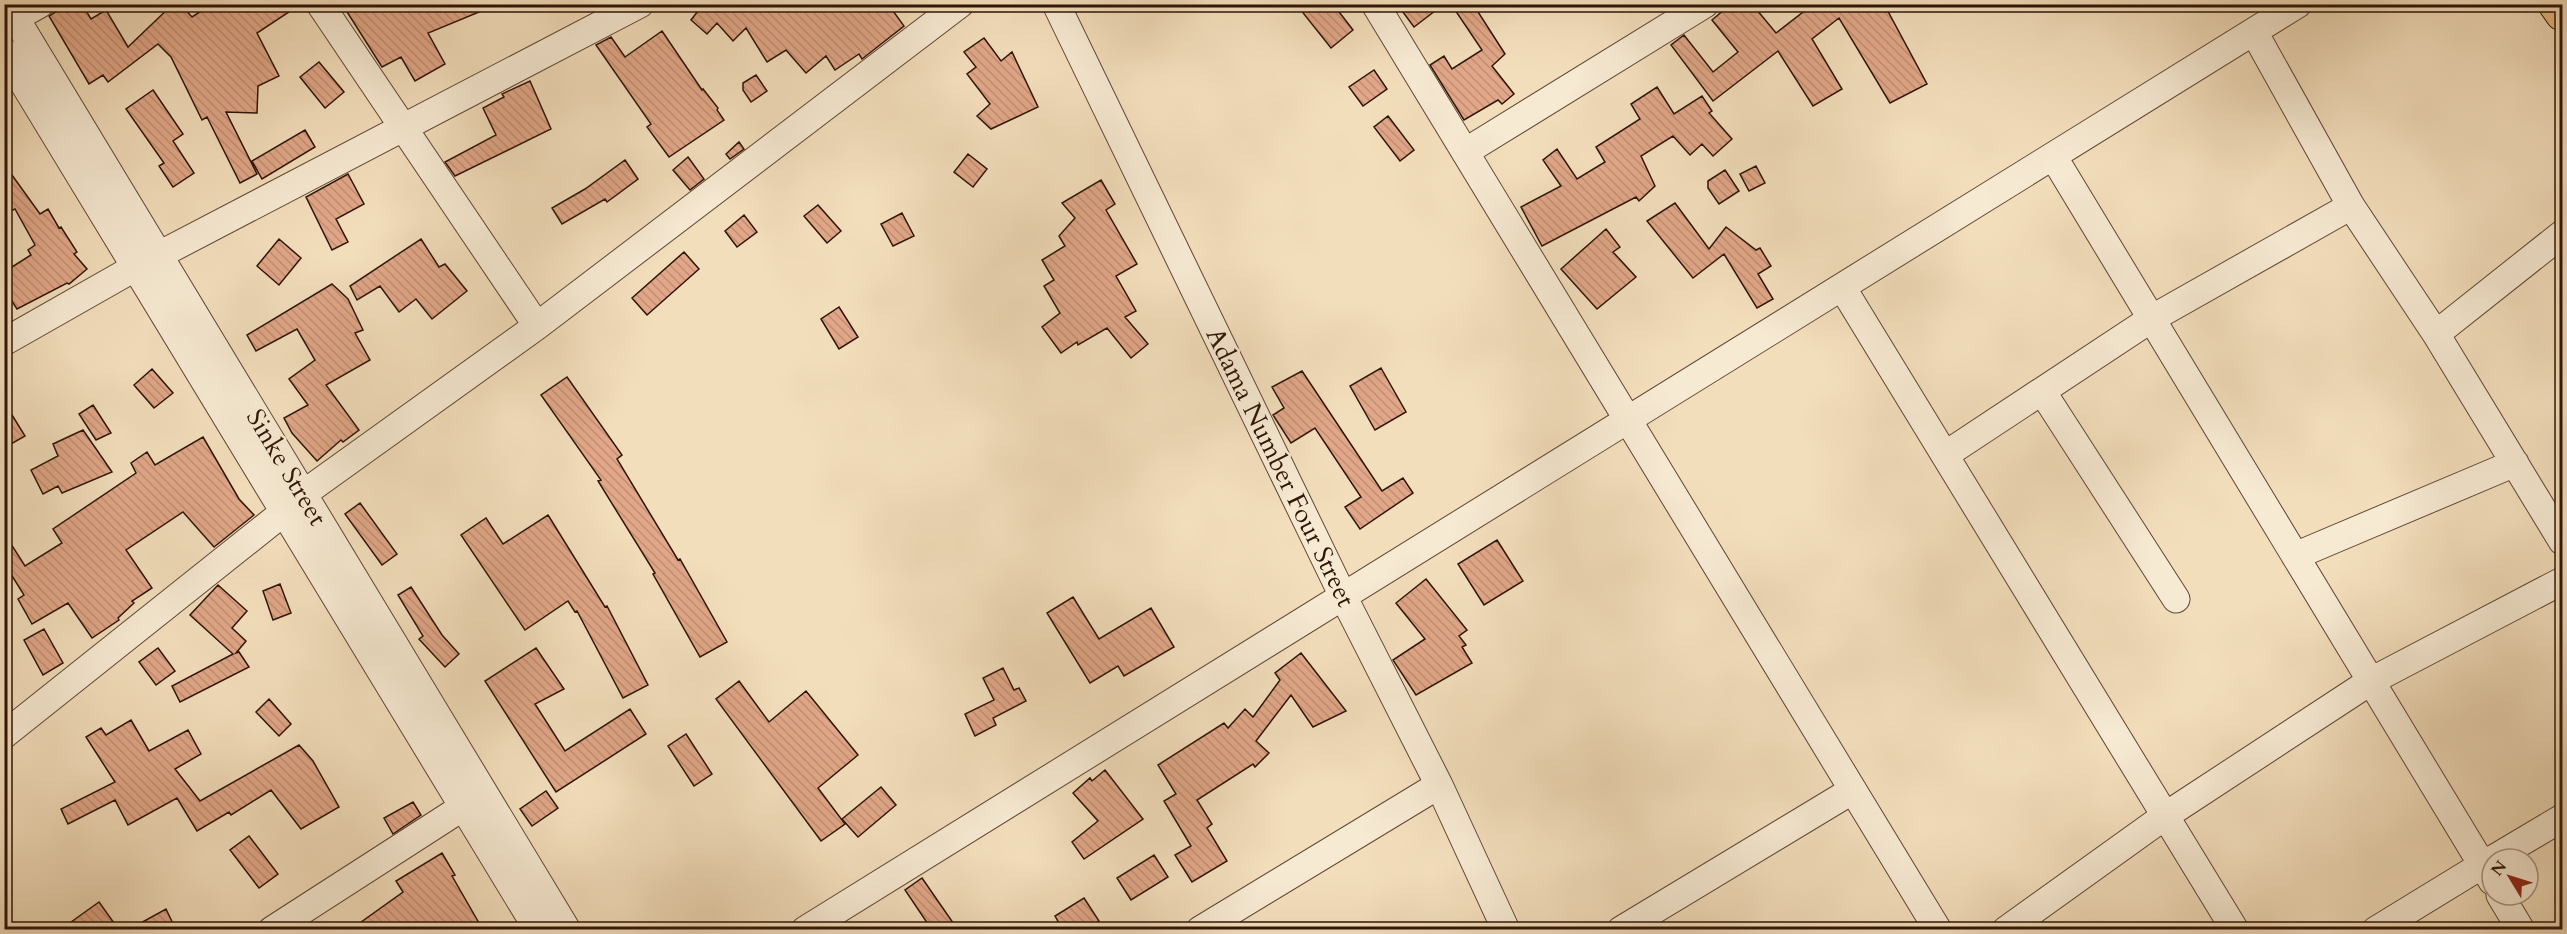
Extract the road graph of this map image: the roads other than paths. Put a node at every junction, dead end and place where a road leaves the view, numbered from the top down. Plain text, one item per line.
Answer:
1 (40, 4) edge
2 (320, 4) edge
3 (640, 4) edge
4 (960, 4) edge
5 (1056, 4) edge
6 (1375, 4) edge
7 (1705, 4) edge
8 (2298, 4) edge
9 (2555, 4) edge
10 (11, 11) edge
11 (2562, 14) edge
12 (2254, 32) junction
13 (4, 51) edge
14 (404, 128) junction
15 (1465, 152) junction
16 (2053, 156) junction
17 (2351, 206) junction
18 (2562, 234) edge
19 (147, 261) junction
20 (1842, 287) junction
21 (2151, 319) junction
22 (537, 326) junction
23 (2436, 334) junction
24 (4, 342) edge
25 (2042, 391) junction
26 (1628, 420) junction
27 (1945, 455) junction
28 (2515, 463) junction
29 (294, 503) junction
30 (2562, 541) edge
31 (2295, 556) junction
32 (2562, 581) edge
33 (1343, 596) junction
34 (2176, 599) dead end
35 (2370, 681) junction
36 (4, 735) edge
37 (1439, 786) junction
38 (1853, 790) junction
39 (463, 807) junction
40 (2165, 816) junction
41 (2562, 818) edge
42 (2518, 847) edge
43 (2480, 851) edge
44 (2480, 872) edge
45 (2507, 907) edge
46 (272, 930) edge
47 (537, 930) edge
48 (567, 930) edge
49 (805, 930) edge
50 (1200, 930) edge
51 (1506, 930) edge
52 (1621, 930) edge
53 (1938, 930) edge
54 (2006, 930) edge
55 (2235, 930) edge
56 (2376, 930) edge
57 (2521, 930) edge

1 - 10 street
2 - 14 street
3 - 14 street
4 - 22 street
5 - 33 street, Adama Number Four Street
6 - 15 street
7 - 15 street
8 - 12 street
9 - 11 main road
10 - 19 street, Sinke Street
12 - 16 street
12 - 17 street
13 - 19 street, Sinke Street
14 - 19 street
14 - 22 street
15 - 26 street
16 - 20 street
16 - 21 street
17 - 21 street
17 - 23 street
18 - 23 street
19 - 24 street
19 - 29 street, Sinke Street
20 - 26 street
20 - 27 street
21 - 25 street
21 - 31 street
22 - 29 street
23 - 28 street
25 - 27 street
25 - 34 street
26 - 33 street
26 - 38 street
27 - 40 street
28 - 30 street
28 - 31 street
29 - 36 street
29 - 39 street, Sinke Street
29 - 48 street, Sinke Street
31 - 35 street
32 - 35 street
33 - 37 street, Adama Number Four Street
33 - 49 street
35 - 40 street
35 - 43 street
37 - 50 street
37 - 51 street, Adama Number Four Street
38 - 52 street
38 - 53 street
39 - 46 street
39 - 47 street, Sinke Street
40 - 54 street
40 - 55 street
41 - 42 street
44 - 56 street
45 - 57 street

